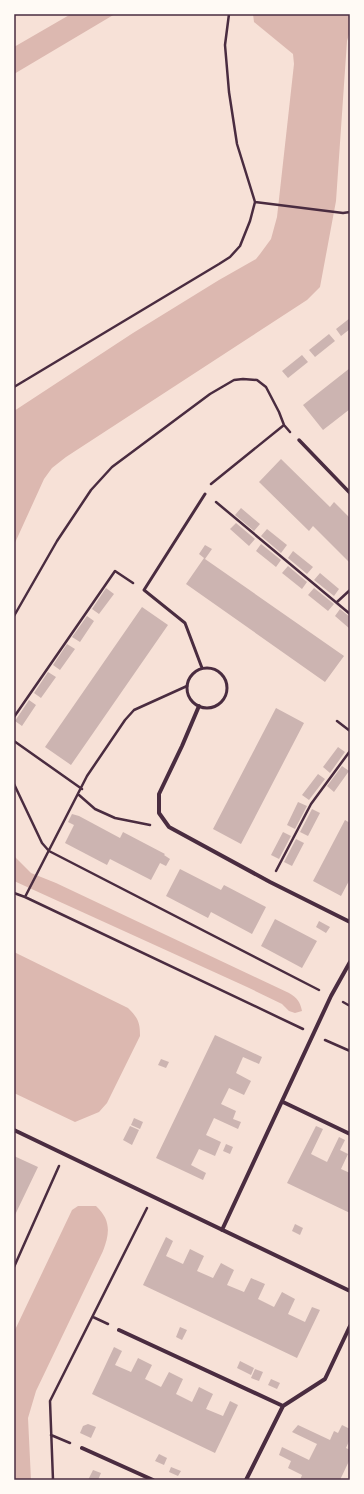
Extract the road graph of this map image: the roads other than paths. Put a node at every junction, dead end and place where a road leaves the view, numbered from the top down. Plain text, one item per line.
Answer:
1 (299, 440) road end
2 (350, 492) edge
3 (205, 494) road end
4 (202, 668) junction
5 (199, 706) junction
6 (350, 922) edge
7 (350, 962) edge
8 (283, 1102) junction
9 (14, 1130) edge
10 (350, 1134) edge
11 (222, 1230) junction
12 (350, 1291) edge
13 (350, 1326) edge
14 (119, 1330) dead end
15 (283, 1406) junction
16 (82, 1448) road end
17 (153, 1480) edge
18 (246, 1480) edge

1 - 2 street
3 - 4 lane
4 - 5 lane
4 - 5 lane
5 - 6 street
7 - 8 street
8 - 10 street
8 - 11 street
9 - 11 street
11 - 12 street
13 - 15 street
14 - 15 street
15 - 18 street
16 - 17 street

